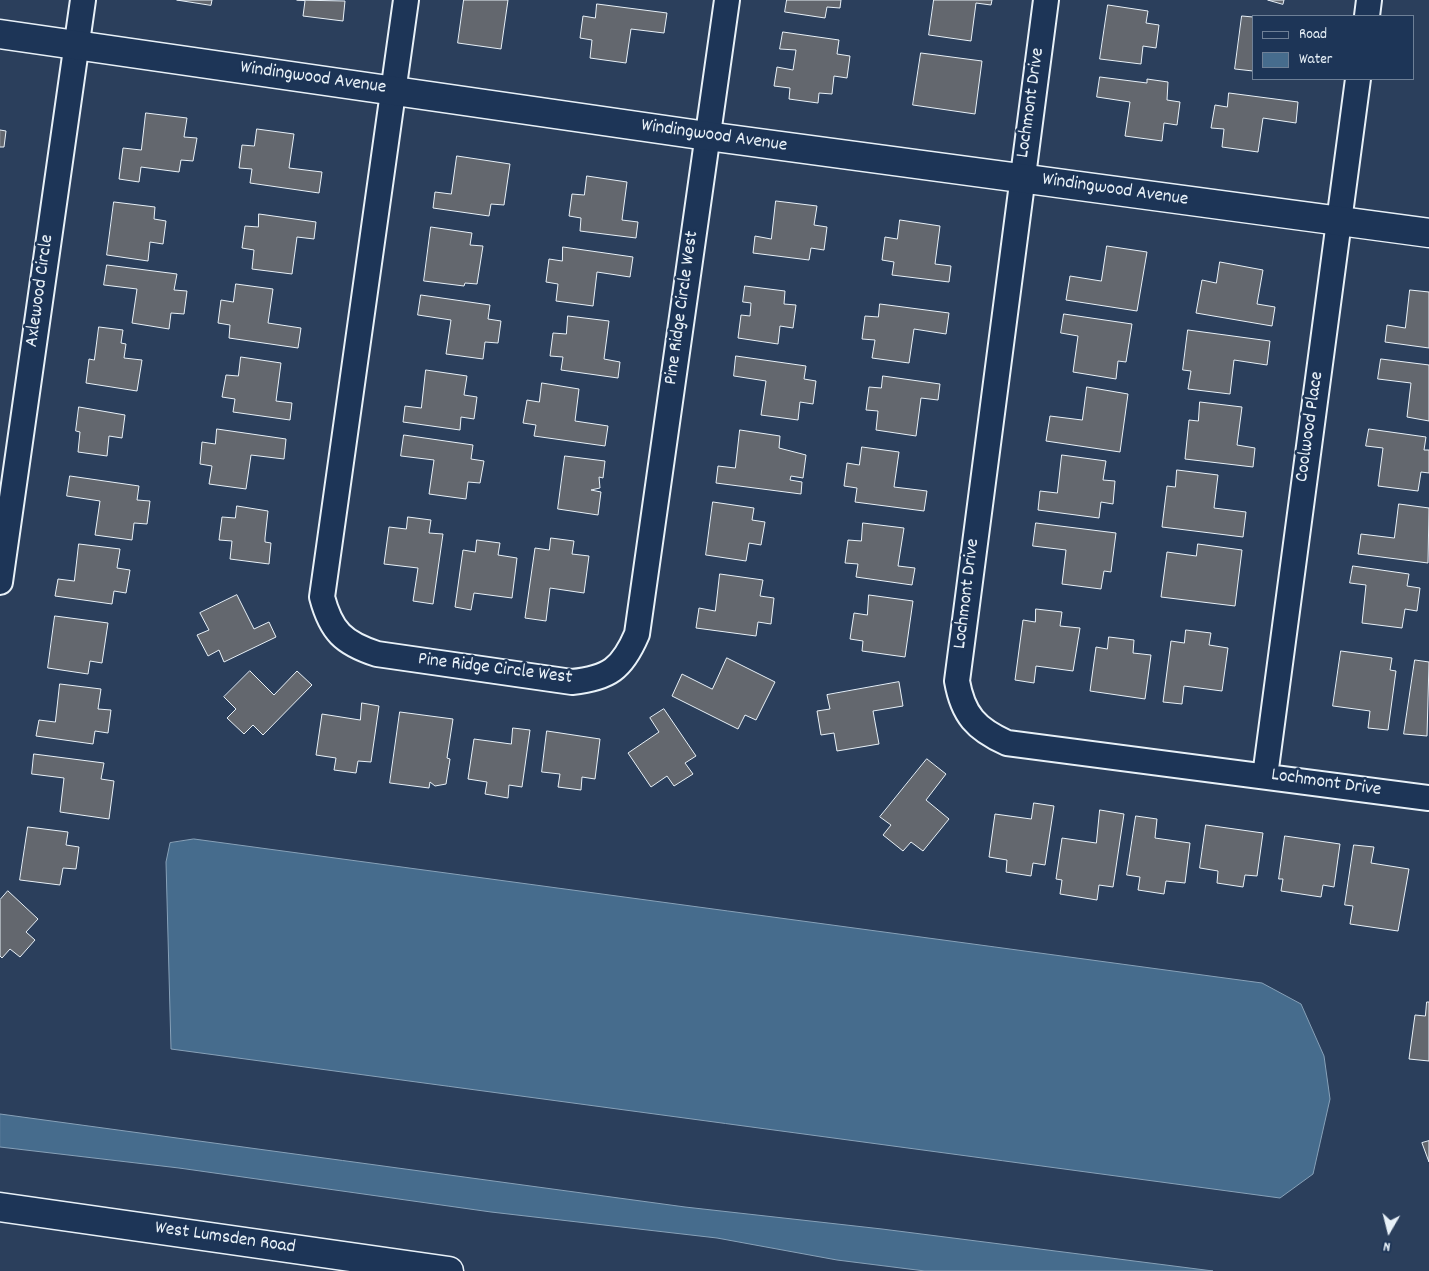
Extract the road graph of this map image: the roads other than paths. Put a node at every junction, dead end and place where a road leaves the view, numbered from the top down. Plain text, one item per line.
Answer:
1 (83, 0) edge
2 (406, 0) edge
3 (727, 0) edge
4 (1046, 0) edge
5 (1369, 0) edge
6 (1367, 15) edge
7 (0, 34) edge
8 (76, 45) junction
9 (1358, 80) edge
10 (392, 90) junction
11 (708, 136) junction
12 (1022, 179) junction
13 (1339, 221) junction
14 (1429, 233) edge
15 (0, 582) edge
16 (1265, 776) junction
17 (1429, 798) edge
18 (0, 1207) edge
19 (449, 1271) edge

1 - 8 street, Axlewood Circle
2 - 10 street, Pine Ridge Circle West
3 - 11 street, Pine Ridge Circle West
4 - 12 street, Lochmont Drive
5 - 6 street
7 - 8 street, Windingwood Avenue
8 - 10 street, Windingwood Avenue
8 - 15 street, Axlewood Circle
9 - 13 street, Coolwood Place
10 - 11 street, Windingwood Avenue
10 - 11 street, Pine Ridge Circle West
11 - 12 street, Windingwood Avenue
12 - 13 street, Windingwood Avenue
12 - 16 street, Lochmont Drive
13 - 14 street, Windingwood Avenue
13 - 16 street, Coolwood Place
16 - 17 street, Lochmont Drive
18 - 19 street, West Lumsden Road

